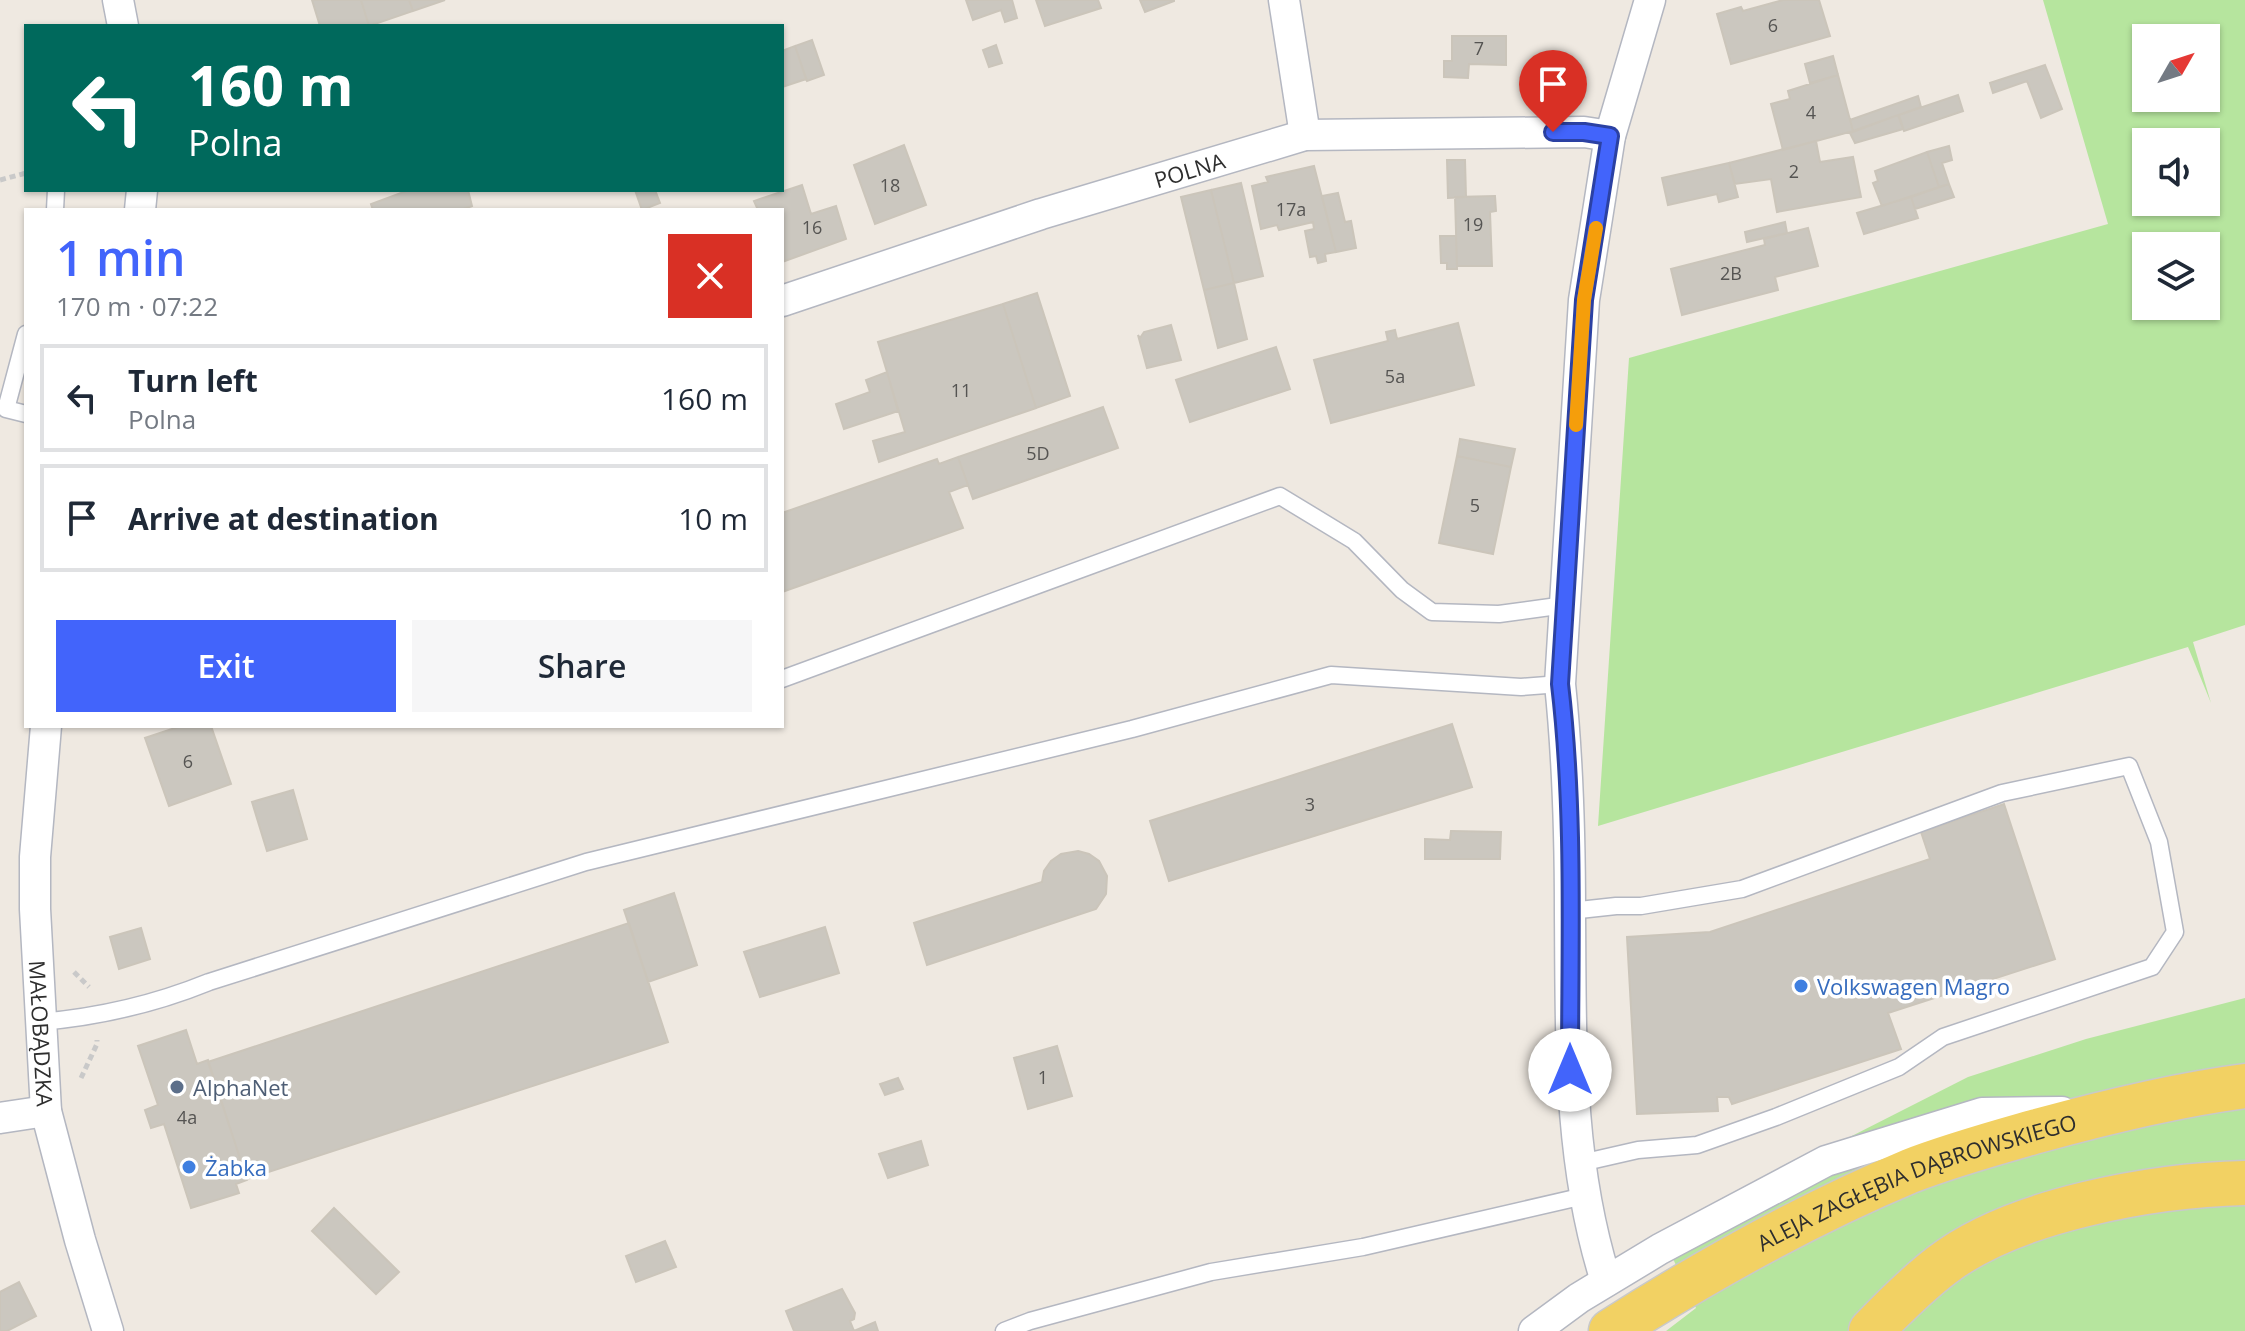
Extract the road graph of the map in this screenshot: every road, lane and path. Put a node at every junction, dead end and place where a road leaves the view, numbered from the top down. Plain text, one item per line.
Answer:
1 (118, 0) edge
2 (1284, 0) edge
3 (1650, 0) edge
4 (123, 24) edge
5 (1305, 135) junction
6 (1610, 136) junction
7 (24, 174) edge
8 (0, 180) edge
9 (784, 300) edge
10 (24, 342) edge
11 (24, 414) edge
12 (1565, 605) junction
13 (784, 678) edge
14 (1560, 684) junction
15 (46, 728) edge
16 (1570, 911) junction
17 (65, 963) dead end
18 (93, 1016) junction
19 (40, 1022) junction
20 (2245, 1086) edge
21 (81, 1089) dead end
22 (46, 1111) junction
23 (2108, 1111) junction
24 (0, 1118) edge
25 (1581, 1163) junction
26 (2245, 1183) edge
27 (1584, 1196) junction
28 (1606, 1281) junction
29 (108, 1331) edge
30 (1004, 1331) edge
31 (1534, 1331) edge
32 (1611, 1331) edge
33 (1871, 1331) edge

1 - 4 street
2 - 5 street
3 - 6 street
5 - 6 street, POLNA
5 - 9 street, POLNA
6 - 12 street
7 - 8 path
10 - 11 lane
12 - 13 lane
12 - 14 street
14 - 16 street
14 - 18 lane
15 - 19 street, MAŁOBĄDZKA
16 - 25 street
16 - 25 lane
17 - 18 path
18 - 19 lane
18 - 21 path
19 - 22 street, MAŁOBĄDZKA
20 - 23 main road, ALEJA ZAGŁĘBIA DĄBROWSKIEGO
22 - 24 street
22 - 29 street, MAŁOBĄDZKA
23 - 28 street
23 - 32 main road, ALEJA ZAGŁĘBIA DĄBROWSKIEGO
25 - 27 street
26 - 33 main road
27 - 28 street
27 - 30 lane
28 - 31 street

